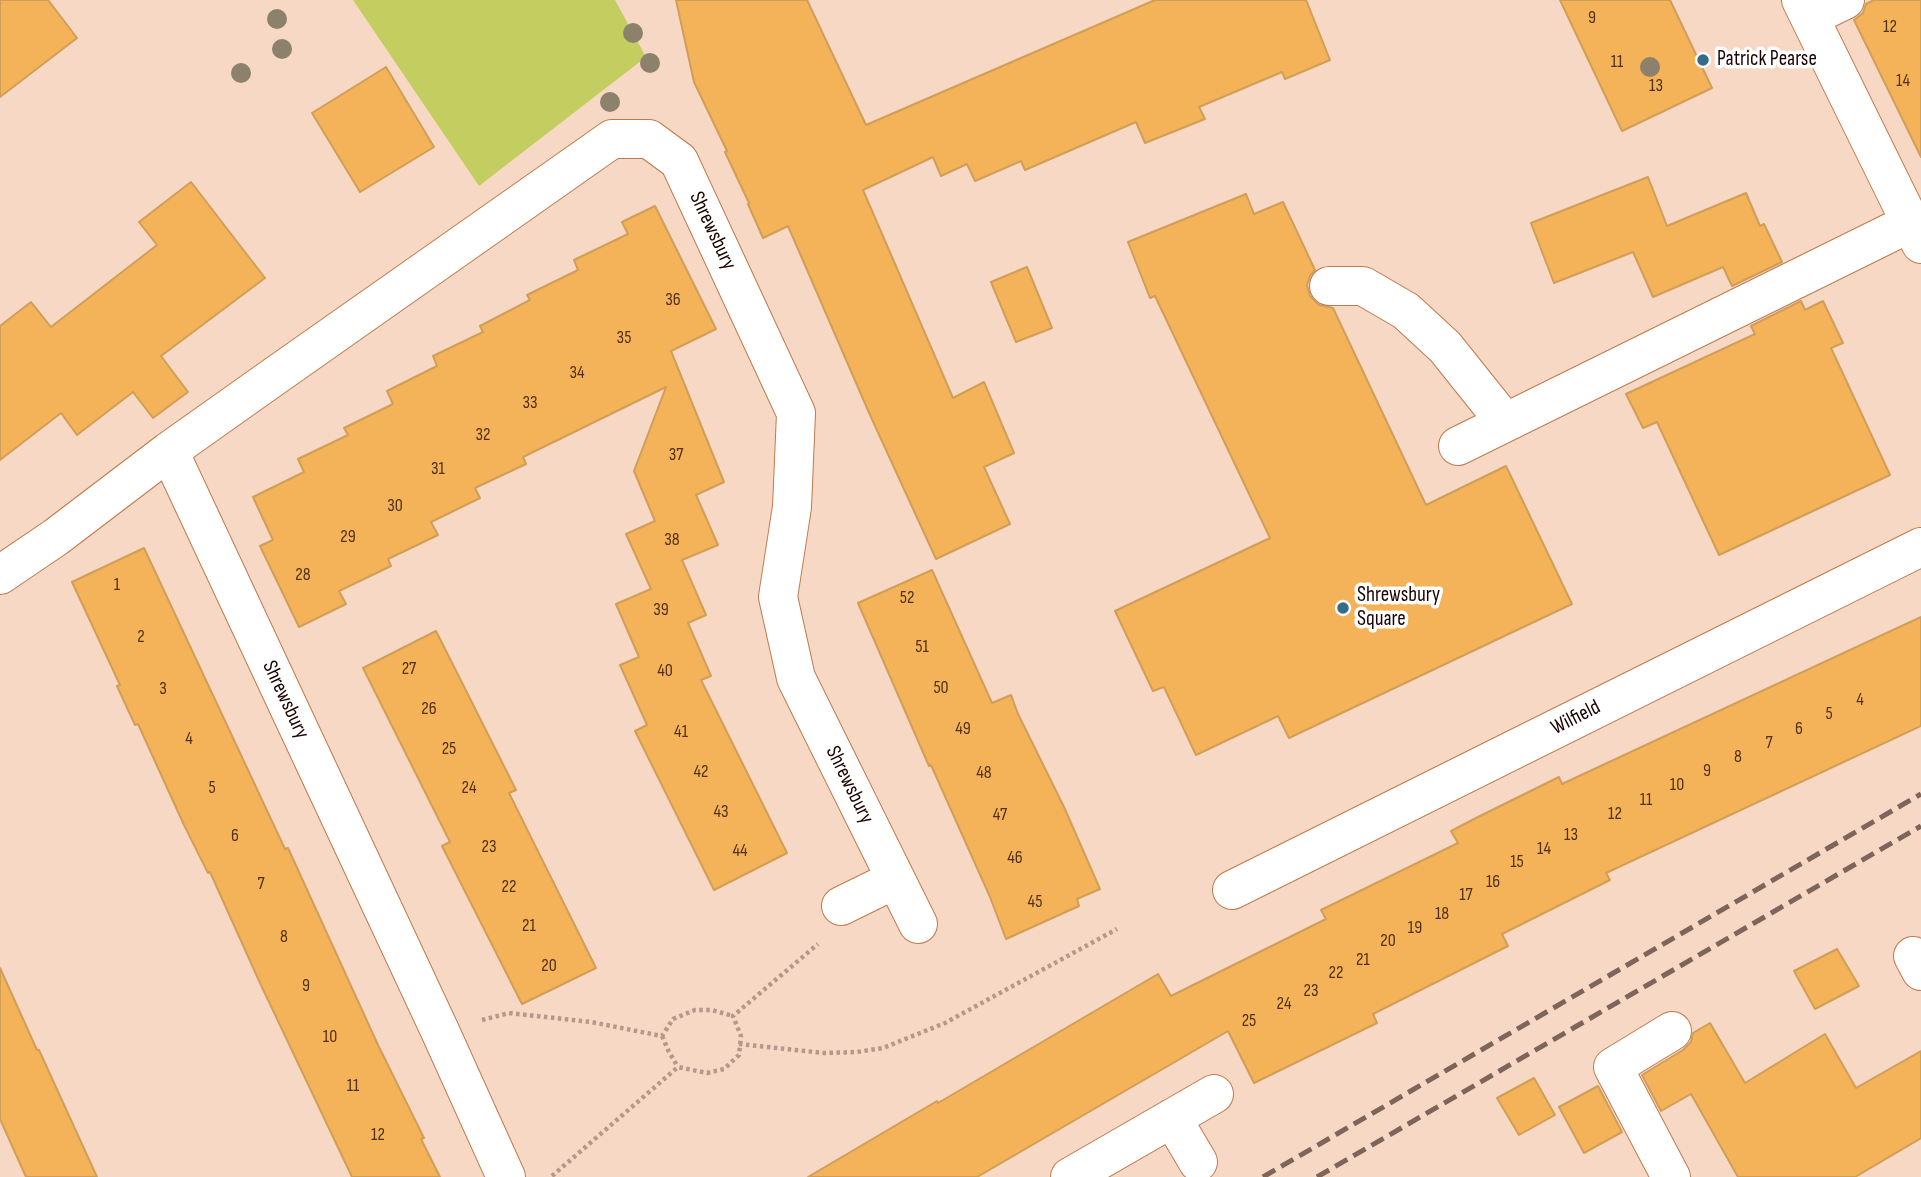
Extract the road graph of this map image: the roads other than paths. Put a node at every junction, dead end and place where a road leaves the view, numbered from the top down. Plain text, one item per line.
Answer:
1 (1845, 0) edge
2 (1805, 8) edge
3 (1915, 233) edge
4 (1329, 286) dead end
5 (1505, 422) junction
6 (1458, 446) dead end
7 (169, 451) junction
8 (1921, 547) edge
9 (0, 575) edge
10 (896, 879) junction
11 (1232, 890) dead end
12 (834, 921) road end
13 (918, 924) dead end
14 (1672, 1031) dead end
15 (1214, 1094) dead end
16 (1172, 1118) junction
17 (1198, 1162) dead end
18 (506, 1177) edge
19 (1070, 1177) edge
20 (1671, 1177) edge

1 - 2 street
2 - 3 street
3 - 5 street
4 - 5 street
5 - 6 street
7 - 9 street, Shrewsbury
7 - 10 street, Shrewsbury
7 - 18 street, Shrewsbury
8 - 11 street, Wilfield
10 - 12 street
10 - 13 street, Shrewsbury
14 - 20 street
15 - 16 street
16 - 17 street
16 - 19 street

